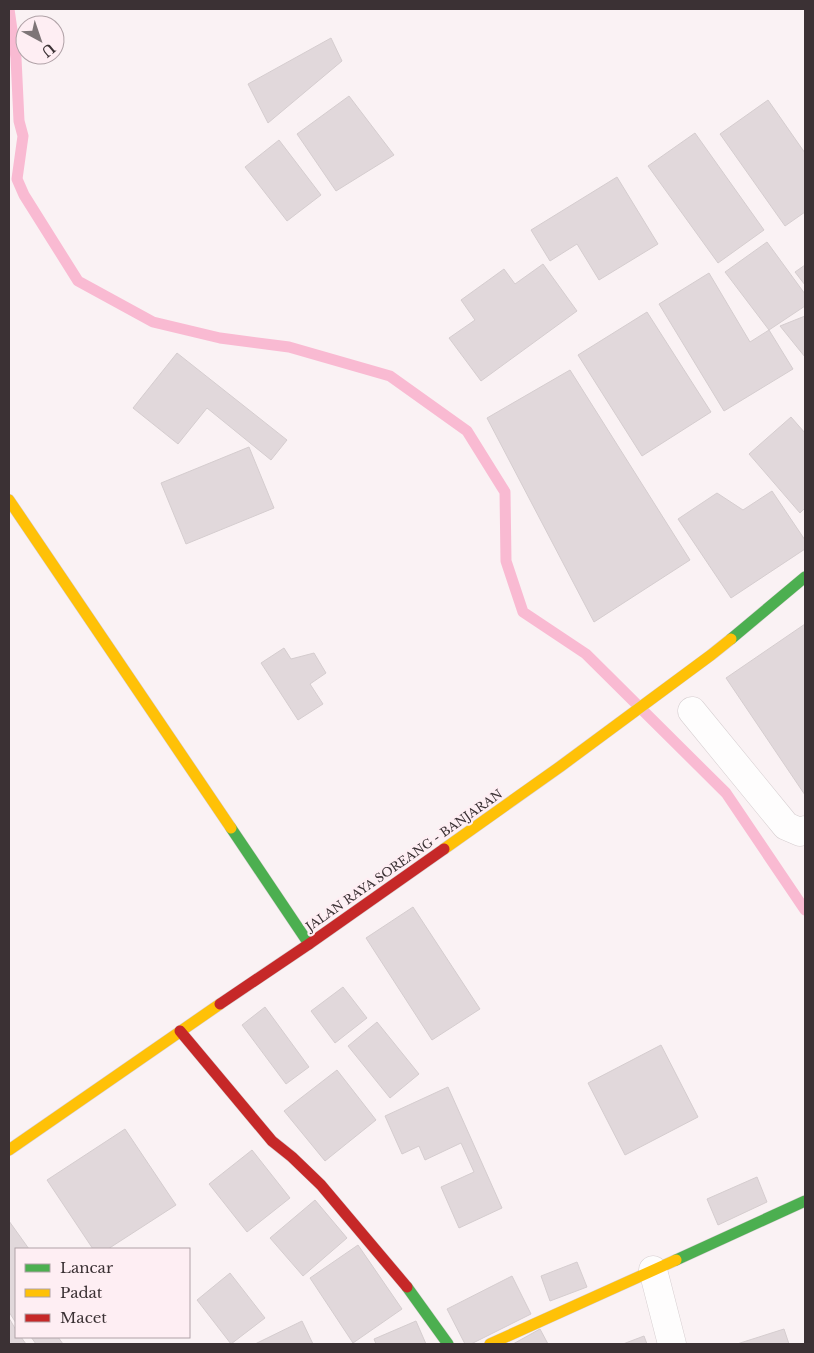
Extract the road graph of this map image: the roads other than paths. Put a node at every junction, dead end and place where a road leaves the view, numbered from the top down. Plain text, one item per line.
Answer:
1 (9, 500) edge
2 (805, 577) edge
3 (692, 711) dead end
4 (805, 830) edge
5 (309, 944) junction
6 (180, 1032) junction
7 (9, 1150) edge
8 (805, 1201) edge
9 (654, 1270) junction
10 (448, 1344) edge
11 (490, 1344) edge
12 (672, 1344) edge

1 - 5 street
2 - 5 street, JALAN RAYA SOREANG - BANJARAN
3 - 4 street
5 - 6 street, JALAN RAYA SOREANG - BANJARAN
6 - 7 street, JALAN RAYA SOREANG - BANJARAN
6 - 10 street
8 - 9 street
9 - 11 street
9 - 12 street

